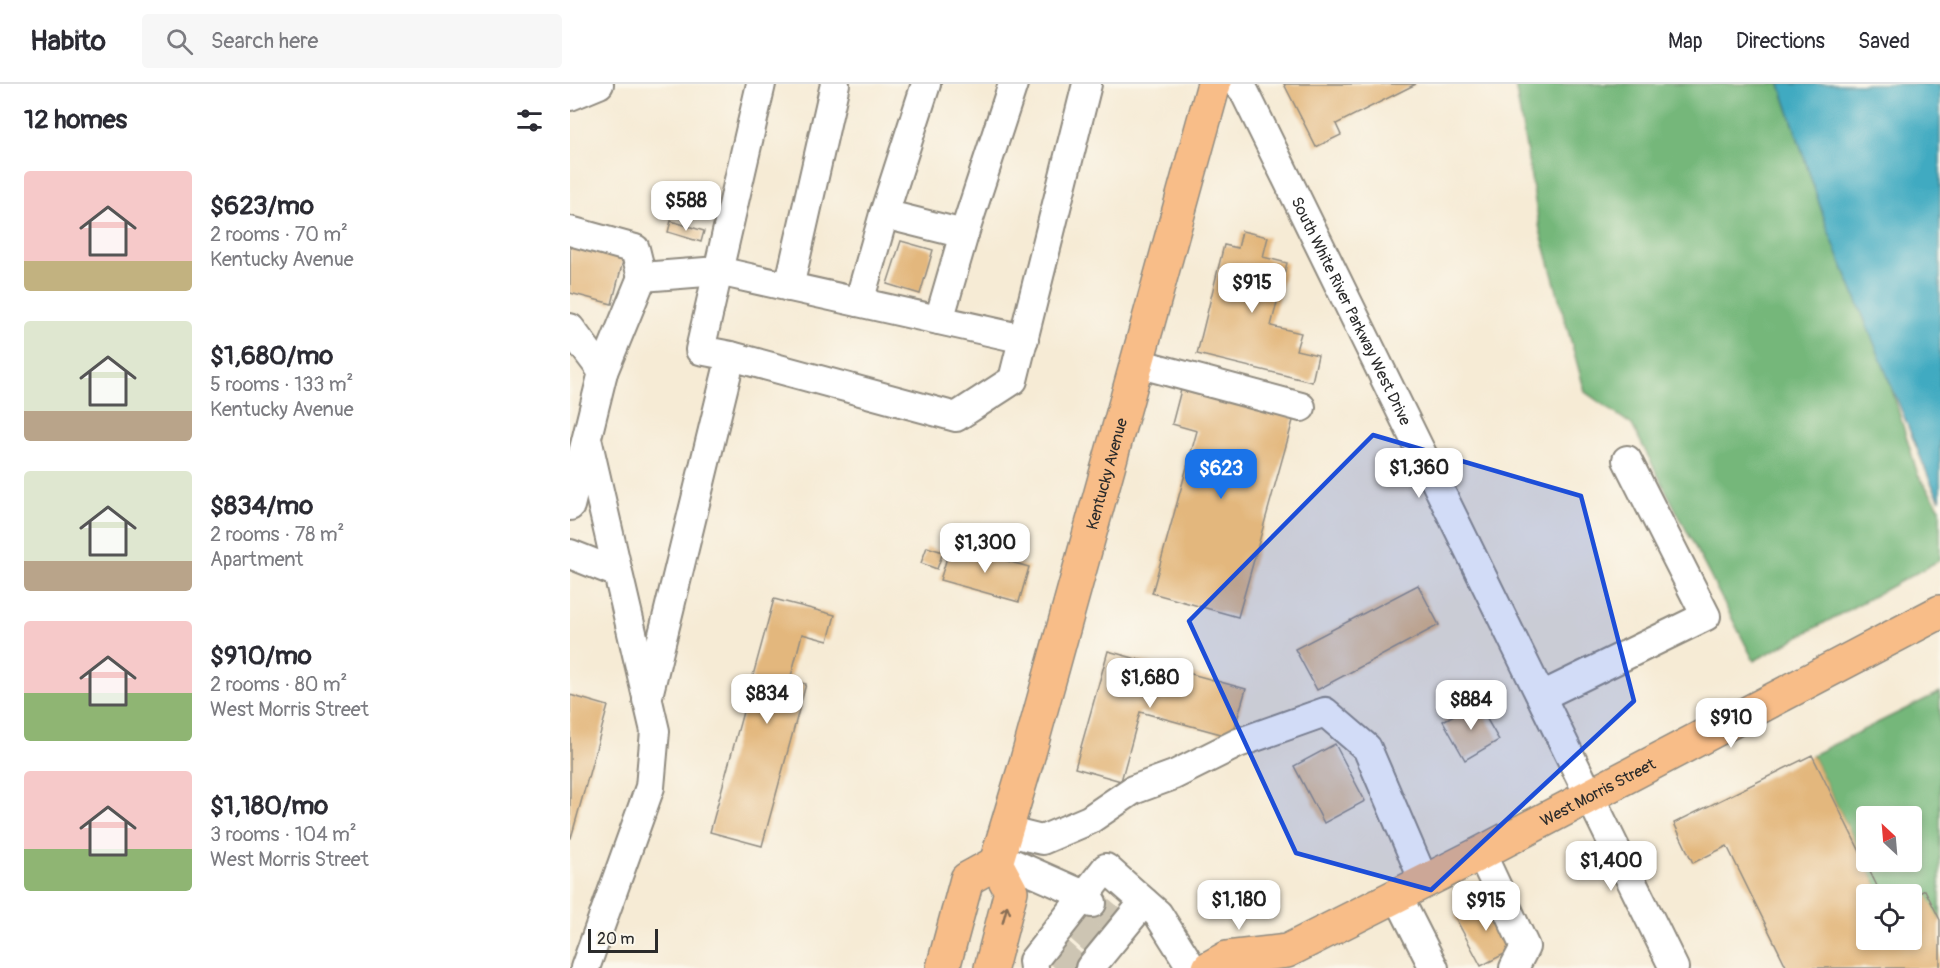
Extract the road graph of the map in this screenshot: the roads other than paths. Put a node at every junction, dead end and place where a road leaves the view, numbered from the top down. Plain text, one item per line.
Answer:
1 (599, 84) edge
2 (761, 84) edge
3 (835, 84) edge
4 (926, 84) edge
5 (1013, 84) edge
6 (1087, 84) edge
7 (1214, 84) edge
8 (1238, 84) edge
9 (570, 96) edge
10 (884, 214) junction
11 (570, 231) edge
12 (964, 234) junction
13 (718, 270) junction
14 (642, 277) junction
15 (789, 286) junction
16 (859, 302) junction
17 (939, 320) junction
18 (570, 328) edge
19 (1023, 339) junction
20 (731, 356) junction
21 (1137, 363) junction
22 (603, 372) junction
23 (1301, 407) dead end
24 (587, 438) junction
25 (1627, 460) dead end
26 (570, 506) edge
27 (570, 554) edge
28 (618, 573) junction
29 (1940, 612) edge
30 (1542, 696) junction
31 (647, 700) junction
32 (1590, 795) junction
33 (999, 850) junction
34 (1481, 853) junction
35 (1411, 888) junction
36 (1144, 902) junction
37 (1084, 936) edge
38 (1281, 959) edge
39 (585, 968) edge
40 (943, 968) edge
41 (991, 968) edge
42 (1034, 968) edge
43 (1192, 968) edge
44 (1209, 968) edge
45 (1434, 968) edge
46 (1514, 968) edge
47 (1674, 968) edge

1 - 9 street
2 - 13 street
3 - 15 street
4 - 10 street
5 - 12 street
6 - 19 street
7 - 21 main road, Kentucky Avenue
8 - 30 street, South White River Parkway West Drive
10 - 12 street
10 - 16 street
11 - 14 street
12 - 17 street
13 - 14 street
13 - 15 street
13 - 20 street
14 - 22 street
15 - 16 street
16 - 17 street
17 - 19 street
18 - 22 street
19 - 20 street
20 - 31 street
21 - 23 street
21 - 33 main road, Kentucky Avenue
22 - 24 street
24 - 26 street
24 - 28 street
25 - 30 street
27 - 28 street
28 - 31 street
29 - 32 main road, West Morris Street
30 - 32 street, South White River Parkway West Drive
31 - 39 street
32 - 34 main road, West Morris Street
32 - 47 street, South White River Parkway West Drive
33 - 35 street
33 - 37 street
33 - 40 main road
41 -> 33 main road
34 - 35 main road, West Morris Street
34 - 46 street
35 - 38 main road, West Morris Street
35 - 45 street
36 - 37 street
36 - 37 street
36 - 43 street
37 - 42 street
38 - 44 main road, West Morris Street

